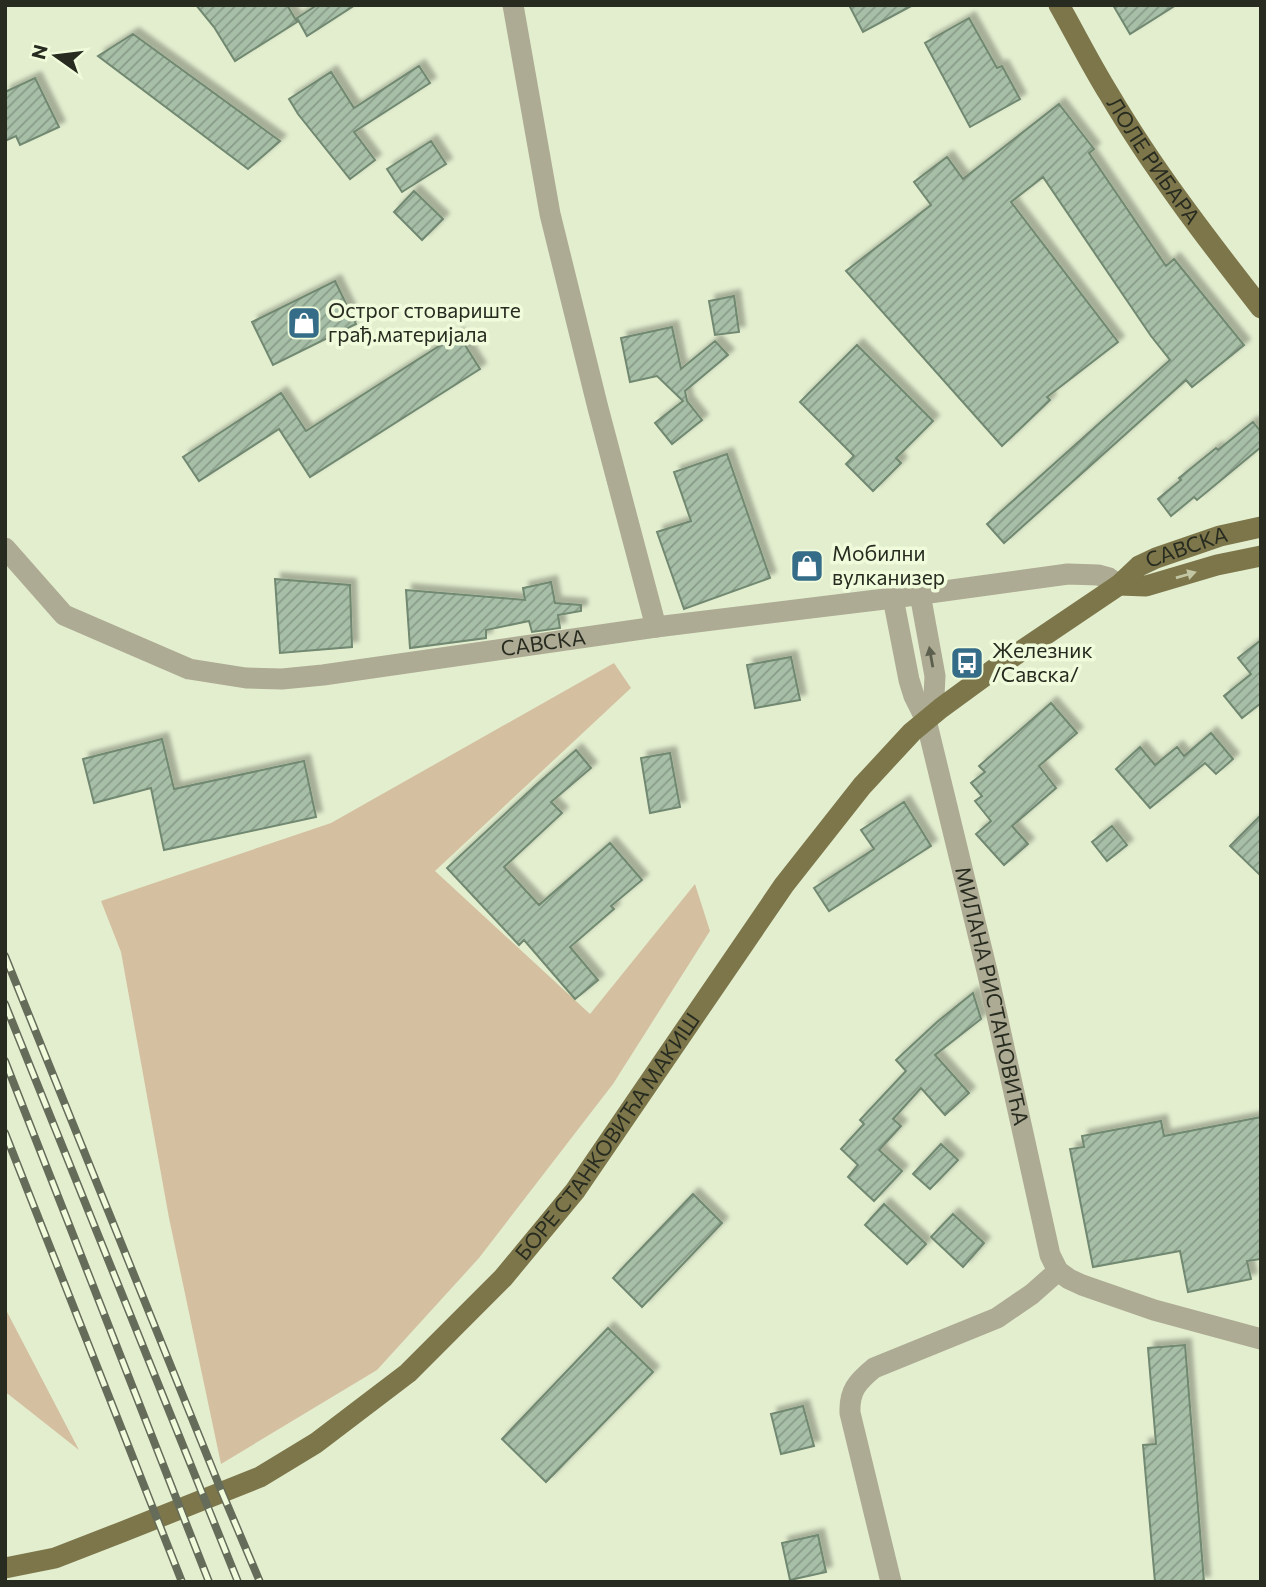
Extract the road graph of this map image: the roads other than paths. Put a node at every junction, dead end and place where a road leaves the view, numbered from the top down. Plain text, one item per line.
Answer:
1 (513, 5) edge
2 (1059, 5) edge
3 (1261, 308) edge
4 (1261, 527) edge
5 (5, 548) edge
6 (1261, 556) edge
7 (1119, 585) junction
8 (920, 594) junction
9 (894, 598) junction
10 (656, 626) junction
11 (926, 720) junction
12 (1058, 1271) junction
13 (1261, 1339) edge
14 (5, 1568) edge
15 (891, 1582) edge

1 - 10 street
2 - 3 main road, ЛОЛЕ РИБАРА
4 - 7 main road, САВСКА
5 - 10 street, САВСКА
7 -> 6 main road, САВСКА
7 - 8 street, САВСКА
7 - 11 main road, БОРЕ СТАНКОВИЋА МАКИШ
8 - 9 street, САВСКА
11 -> 8 street, МИЛАНА РИСТАНОВИЋА
9 - 10 street, САВСКА
9 - 11 street, МИЛАНА РИСТАНОВИЋА
11 - 12 street, МИЛАНА РИСТАНОВИЋА
11 - 14 main road, БОРЕ СТАНКОВИЋА МАКИШ
12 - 13 street
12 - 15 street

